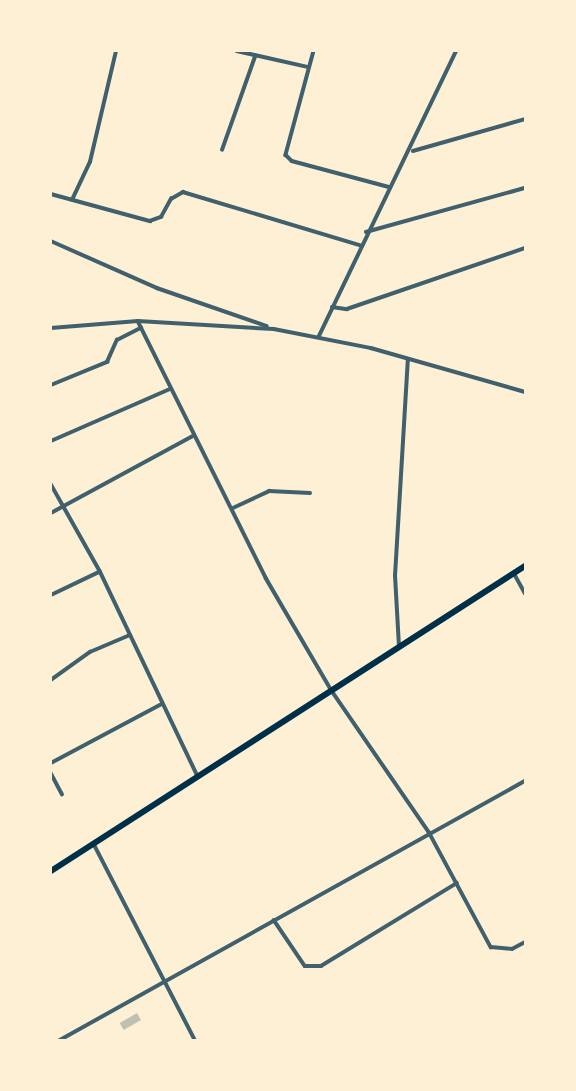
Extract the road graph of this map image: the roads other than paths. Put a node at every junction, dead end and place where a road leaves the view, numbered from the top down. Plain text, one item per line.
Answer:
1 (116, 51) edge
2 (237, 51) edge
3 (314, 51) edge
4 (456, 51) edge
5 (255, 57) junction
6 (309, 67) junction
7 (525, 119) edge
8 (222, 150) dead end
9 (412, 152) junction
10 (389, 187) junction
11 (525, 188) edge
12 (51, 194) edge
13 (72, 200) junction
14 (366, 232) junction
15 (51, 241) edge
16 (360, 245) junction
17 (525, 248) edge
18 (332, 307) junction
19 (138, 321) junction
20 (51, 328) edge
21 (141, 328) junction
22 (274, 328) junction
23 (319, 336) junction
24 (408, 359) junction
25 (51, 385) edge
26 (170, 388) junction
27 (525, 392) edge
28 (193, 436) junction
29 (51, 441) edge
30 (51, 484) edge
31 (310, 493) dead end
32 (64, 505) junction
33 (233, 508) junction
34 (51, 513) edge
35 (525, 566) edge
36 (100, 571) junction
37 (514, 573) junction
38 (525, 593) edge
39 (51, 595) edge
40 (130, 635) junction
41 (399, 650) junction
42 (51, 680) edge
43 (332, 691) junction
44 (162, 704) junction
45 (51, 763) edge
46 (51, 773) edge
47 (197, 774) junction
48 (525, 781) edge
49 (62, 794) dead end
50 (429, 832) junction
51 (93, 842) junction
52 (51, 871) edge
53 (457, 883) junction
54 (274, 920) junction
55 (525, 942) edge
56 (164, 984) junction
57 (60, 1040) edge
58 (195, 1040) edge

1 - 13 street
2 - 5 street
3 - 6 street
4 - 9 street
5 - 6 street
5 - 8 street
6 - 10 street
7 - 9 street
9 - 10 street
10 - 14 street
11 - 14 street
12 - 13 street
13 - 16 street
14 - 16 street
15 - 22 street
16 - 18 street
17 - 18 street
18 - 23 street
19 - 20 street
19 - 21 street
19 - 22 street
21 - 25 street
21 - 26 street
22 - 23 street
23 - 24 street
24 - 27 street
24 - 41 street
26 - 28 street
26 - 29 street
28 - 32 street
28 - 33 street
30 - 32 street
31 - 33 street
32 - 34 street
32 - 36 street
33 - 43 street
35 - 37 highway
36 - 39 street
36 - 40 street
37 - 38 street
37 - 41 highway
40 - 42 street
40 - 44 street
41 - 43 highway
43 - 47 highway
43 - 50 street
44 - 45 street
44 - 47 street
46 - 49 street
47 - 51 highway
48 - 50 street
50 - 53 street
50 - 54 street
51 - 52 highway
51 - 56 street
53 - 54 street
53 - 55 street
54 - 56 street
56 - 57 street
56 - 58 street

